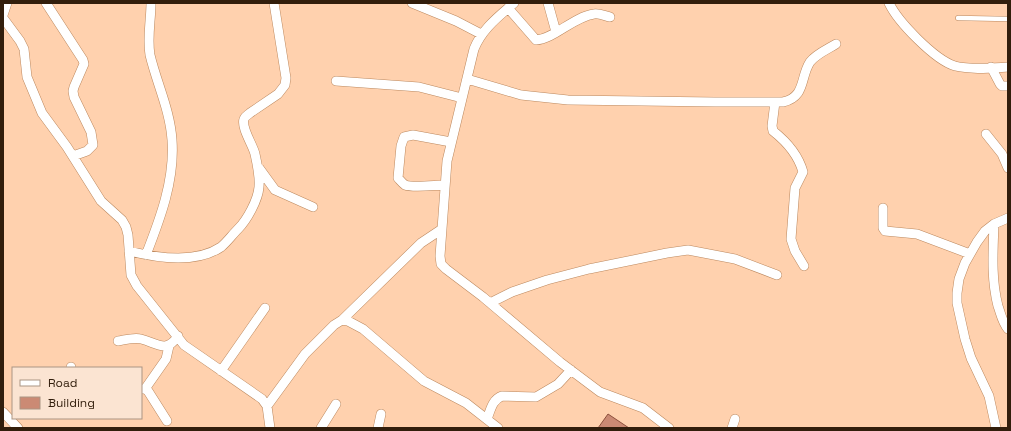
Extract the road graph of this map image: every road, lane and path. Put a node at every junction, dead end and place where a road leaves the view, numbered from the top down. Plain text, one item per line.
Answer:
1 (7, 3) edge
2 (46, 3) edge
3 (151, 3) edge
4 (274, 3) edge
5 (412, 3) edge
6 (548, 3) edge
7 (889, 3) edge
8 (511, 5) edge
9 (3, 16) edge
10 (610, 17) dead end
11 (958, 18) dead end
12 (1008, 19) edge
13 (556, 32) junction
14 (481, 34) junction
15 (836, 44) dead end
16 (991, 67) junction
17 (1008, 67) edge
18 (467, 79) junction
19 (336, 81) dead end
20 (1008, 86) edge
21 (462, 98) junction
22 (775, 102) junction
23 (986, 134) dead end
24 (451, 142) junction
25 (73, 156) junction
26 (257, 164) junction
27 (1008, 168) edge
28 (445, 185) junction
29 (272, 186) junction
30 (259, 188) junction
31 (312, 206) dead end
32 (883, 208) dead end
33 (1008, 218) edge
34 (994, 224) junction
35 (442, 229) junction
36 (129, 251) junction
37 (970, 254) junction
38 (146, 255) junction
39 (804, 266) dead end
40 (777, 275) dead end
41 (490, 303) junction
42 (265, 308) dead end
43 (342, 320) junction
44 (1008, 329) edge
45 (178, 336) junction
46 (118, 341) dead end
47 (169, 346) junction
48 (571, 370) junction
49 (221, 371) junction
50 (143, 389) edge
51 (336, 404) dead end
52 (267, 406) junction
53 (3, 412) edge
54 (381, 414) dead end
55 (487, 419) junction
56 (167, 421) dead end
57 (18, 428) edge
58 (270, 428) edge
59 (321, 428) edge
60 (378, 428) edge
61 (497, 428) edge
62 (670, 428) edge
63 (996, 428) edge

1 - 9 street
2 - 25 street
3 - 38 street
4 - 26 street
5 - 14 street
6 - 13 street
7 - 16 street
8 - 13 street
8 - 14 street
9 - 25 street
10 - 13 street
11 - 12 lane
14 - 18 street
15 - 22 street
16 - 17 street
16 - 20 street
18 - 21 street
18 - 22 street
19 - 21 street
21 - 24 street
22 - 39 street
23 - 27 street
24 - 28 street
24 - 28 street
25 - 36 street
26 - 29 street
26 - 30 street
28 - 35 street
29 - 30 street
29 - 31 street
30 - 38 street
32 - 37 street
33 - 34 street
34 - 37 street
34 - 44 street
35 - 41 street
35 - 43 street
36 - 38 street
36 - 45 street
37 - 63 street
40 - 41 street
41 - 48 street
42 - 49 street
43 - 52 street
43 - 55 street
45 - 47 street
45 - 49 street
46 - 47 street
47 - 50 street
48 - 55 street
48 - 62 street
49 - 52 street
50 - 56 street
51 - 59 street
52 - 58 street
53 - 57 street
54 - 60 street
55 - 61 street

